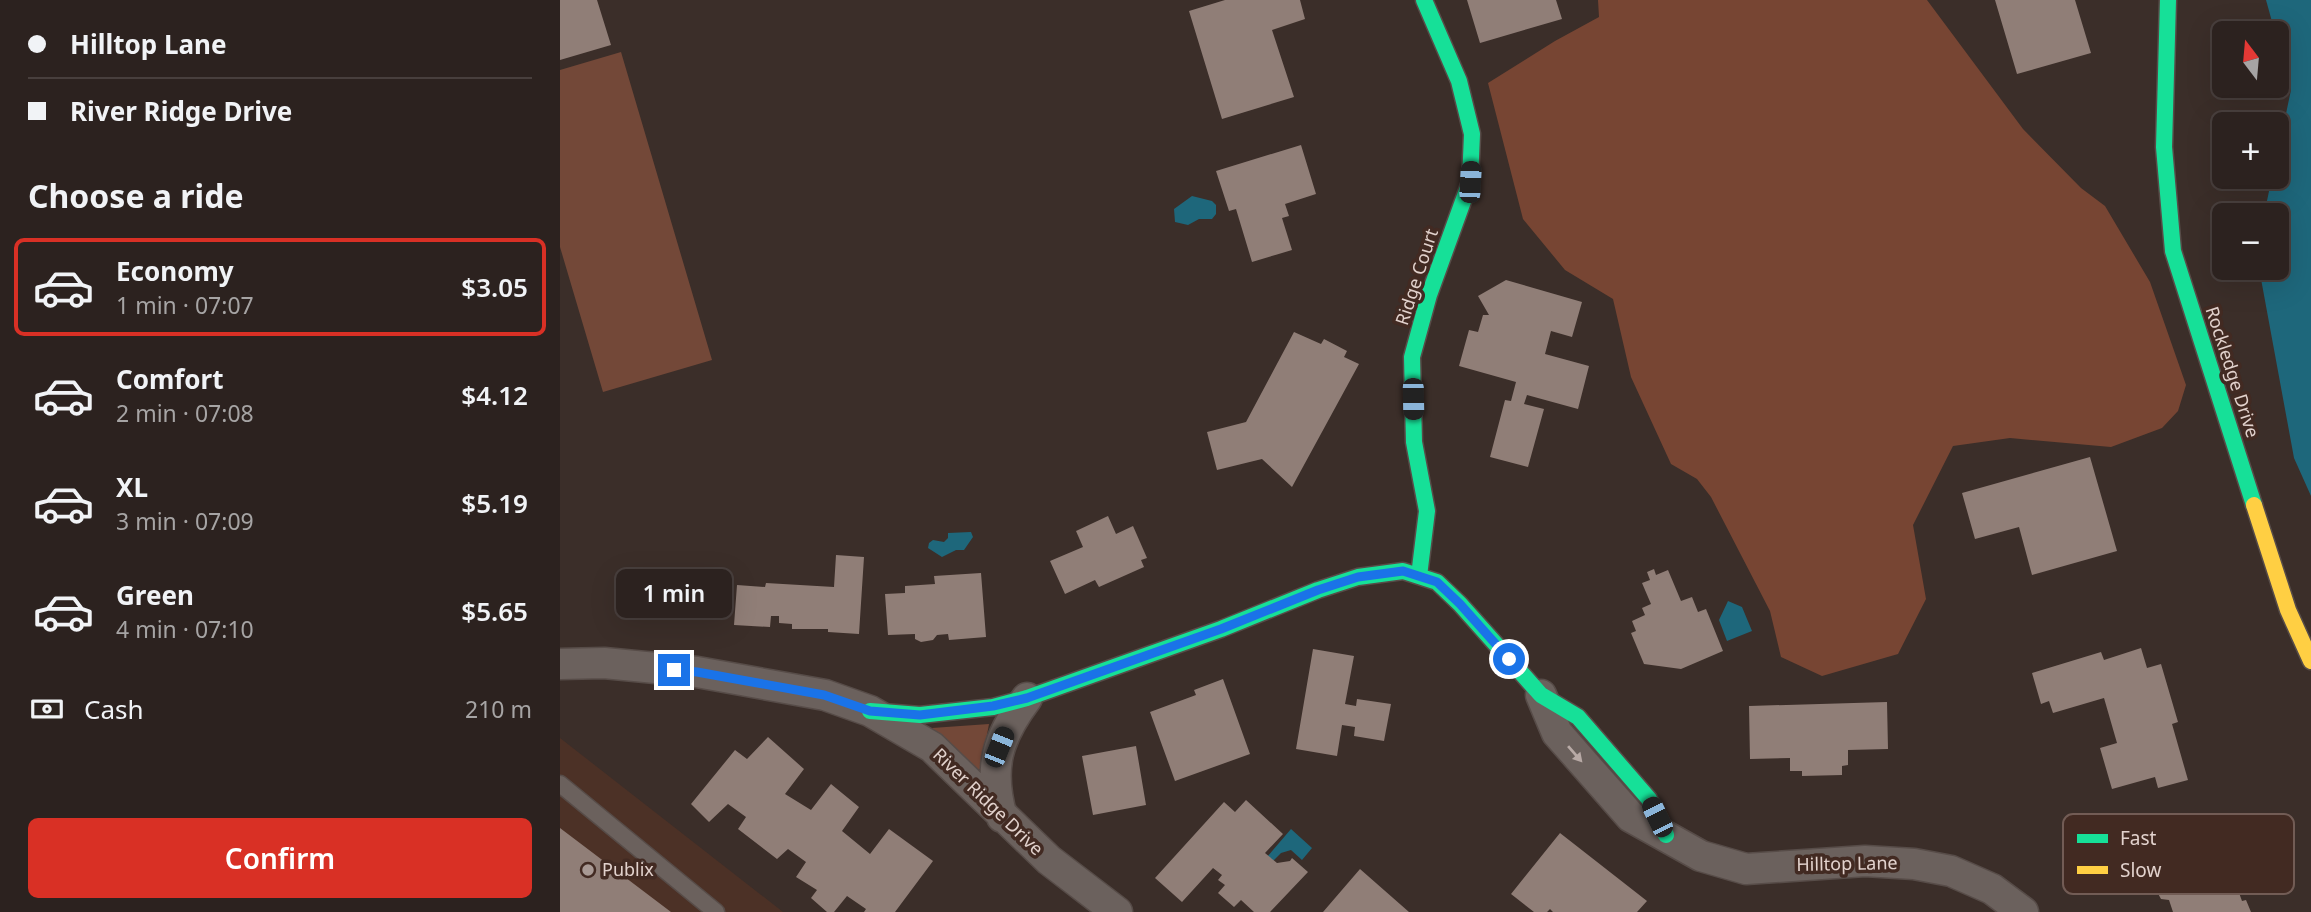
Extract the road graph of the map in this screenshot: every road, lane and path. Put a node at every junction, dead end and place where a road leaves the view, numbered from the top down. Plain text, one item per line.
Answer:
1 (1424, 0) edge
2 (2168, 0) edge
3 (1419, 576) junction
4 (2311, 661) edge
5 (560, 664) edge
6 (1541, 695) joint
7 (1027, 698) junction
8 (870, 711) junction
9 (560, 784) edge
10 (1002, 817) junction
11 (716, 912) edge
12 (1117, 912) edge
13 (2023, 912) edge

1 - 3 street, Ridge Court
2 - 4 street, Rockledge Drive
3 - 6 street, Hilltop Lane
3 - 7 street, Hilltop Lane
5 - 8 street, River Ridge Drive
6 - 13 street, Hilltop Lane
7 - 8 street, Hilltop Lane
7 - 10 street
8 - 10 street, River Ridge Drive
9 - 11 lane
10 - 12 street, River Ridge Drive

